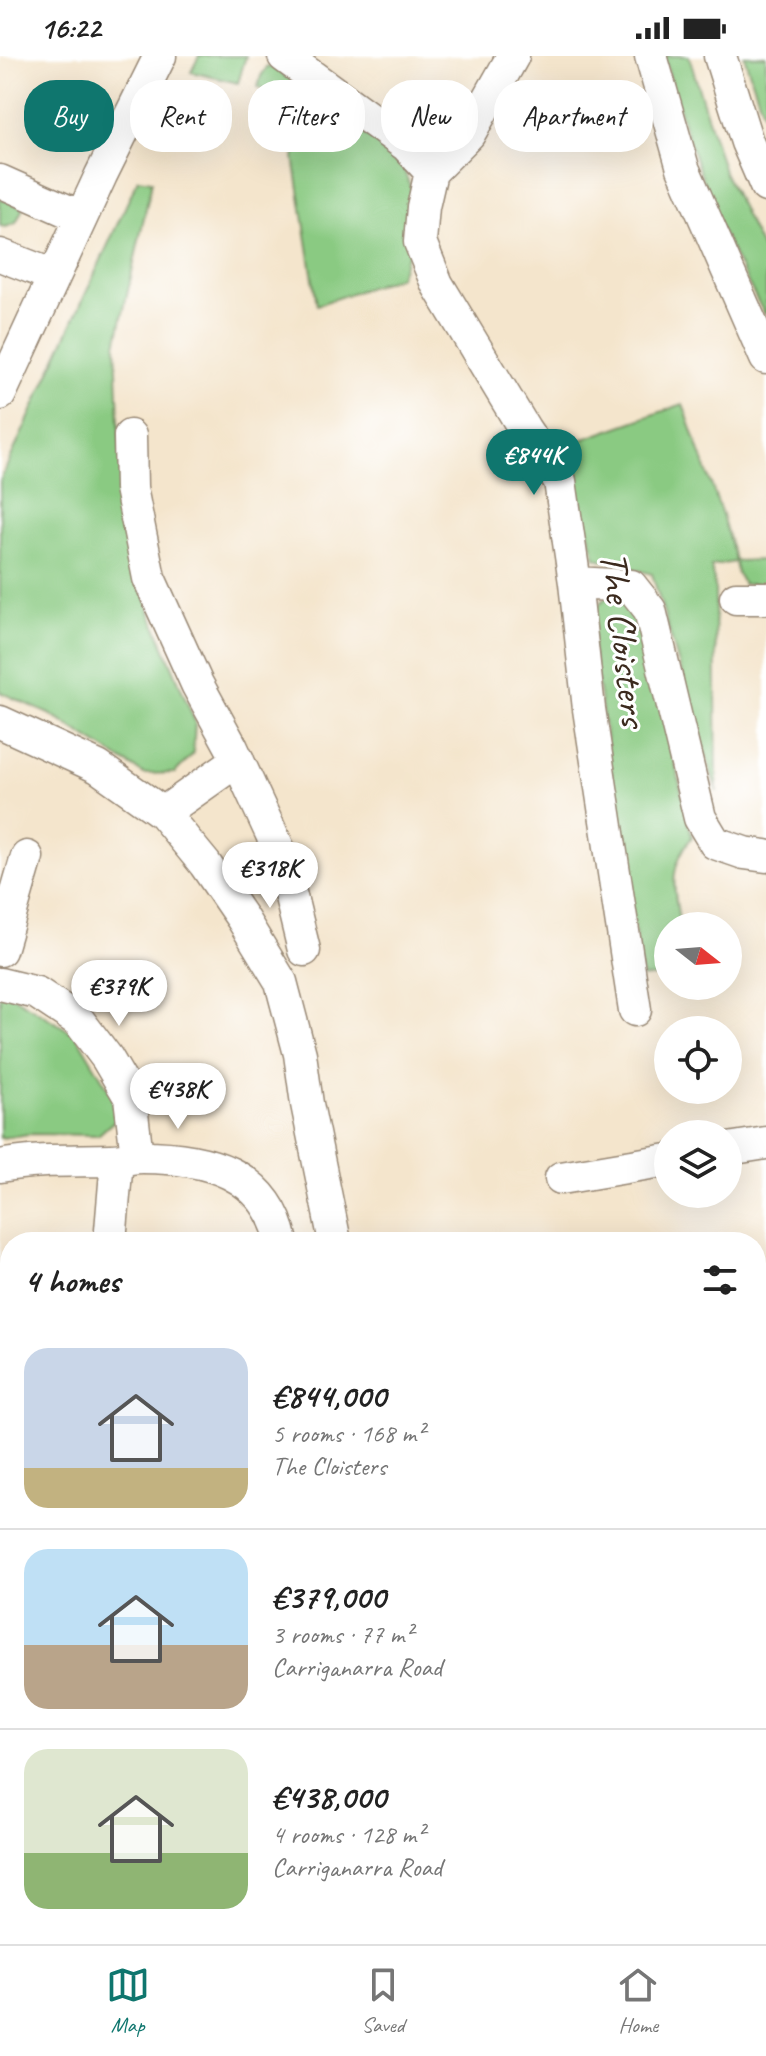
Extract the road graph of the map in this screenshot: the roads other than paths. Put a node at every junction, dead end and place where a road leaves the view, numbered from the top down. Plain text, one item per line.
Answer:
1 (160, 56) edge
2 (284, 56) edge
3 (513, 56) edge
4 (651, 56) edge
5 (720, 56) edge
6 (431, 172) junction
7 (0, 181) edge
8 (766, 186) edge
9 (81, 217) junction
10 (0, 255) edge
11 (54, 276) junction
12 (766, 358) edge
13 (0, 394) edge
14 (130, 436) dead end
15 (575, 583) junction
16 (0, 722) edge
17 (238, 760) junction
18 (163, 813) junction
19 (766, 856) edge
20 (27, 857) dead end
21 (0, 950) edge
22 (304, 950) dead end
23 (0, 984) edge
24 (635, 1010) dead end
25 (766, 1143) edge
26 (742, 1147) edge
27 (127, 1158) junction
28 (654, 1162) edge
29 (0, 1166) edge
30 (561, 1178) dead end
31 (112, 1232) edge
32 (278, 1232) edge
33 (333, 1232) edge

1 - 9 street
2 - 6 street
3 - 6 street
4 - 12 street
5 - 8 street
6 - 15 street, The Cloisters
7 - 9 street
9 - 11 street
10 - 11 street
11 - 13 street
14 - 17 street
15 - 19 street
15 - 24 street, The Cloisters
16 - 18 street
17 - 18 street
17 - 22 street
18 - 33 street
20 - 21 street
23 - 27 street
25 - 26 street
27 - 29 street
27 - 31 street
27 - 32 street
28 - 30 street

